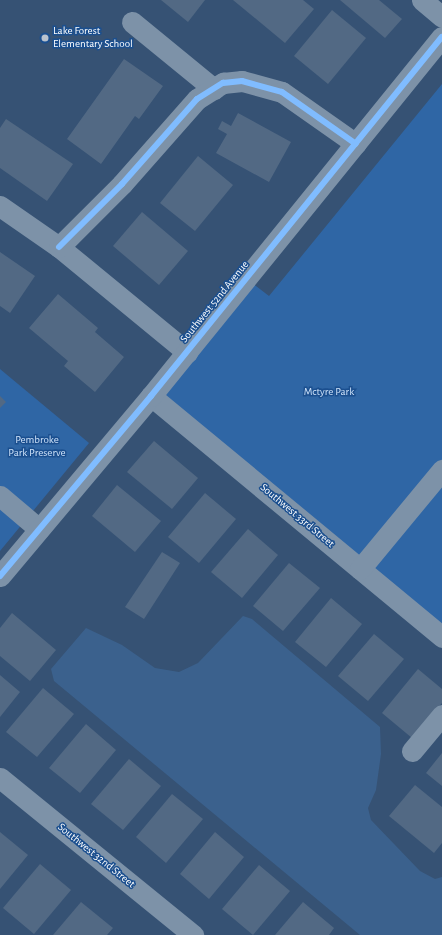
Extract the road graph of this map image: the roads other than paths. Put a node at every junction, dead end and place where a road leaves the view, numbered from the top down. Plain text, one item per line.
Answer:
1 (422, 0) edge
2 (442, 17) edge
3 (132, 22) dead end
4 (442, 38) edge
5 (214, 89) junction
6 (356, 144) junction
7 (0, 206) edge
8 (59, 247) junction
9 (187, 352) junction
10 (151, 396) junction
11 (442, 470) edge
12 (0, 496) edge
13 (39, 529) junction
14 (360, 569) junction
15 (0, 576) edge
16 (442, 636) edge
17 (442, 715) edge
18 (412, 751) dead end
19 (0, 778) edge
20 (193, 935) edge

1 - 2 street
3 - 5 street
4 - 6 street, Southwest 52nd Avenue
5 - 6 street
5 - 8 street
6 - 9 street, Southwest 52nd Avenue
7 - 8 street
8 - 9 street
9 - 10 street, Southwest 52nd Avenue
10 - 13 street, Southwest 52nd Avenue
10 - 14 street, Southwest 33rd Street
11 - 14 street
12 - 13 street
13 - 15 street, Southwest 52nd Avenue
14 - 16 street, Southwest 33rd Street
17 - 18 street
19 - 20 street, Southwest 32nd Street

